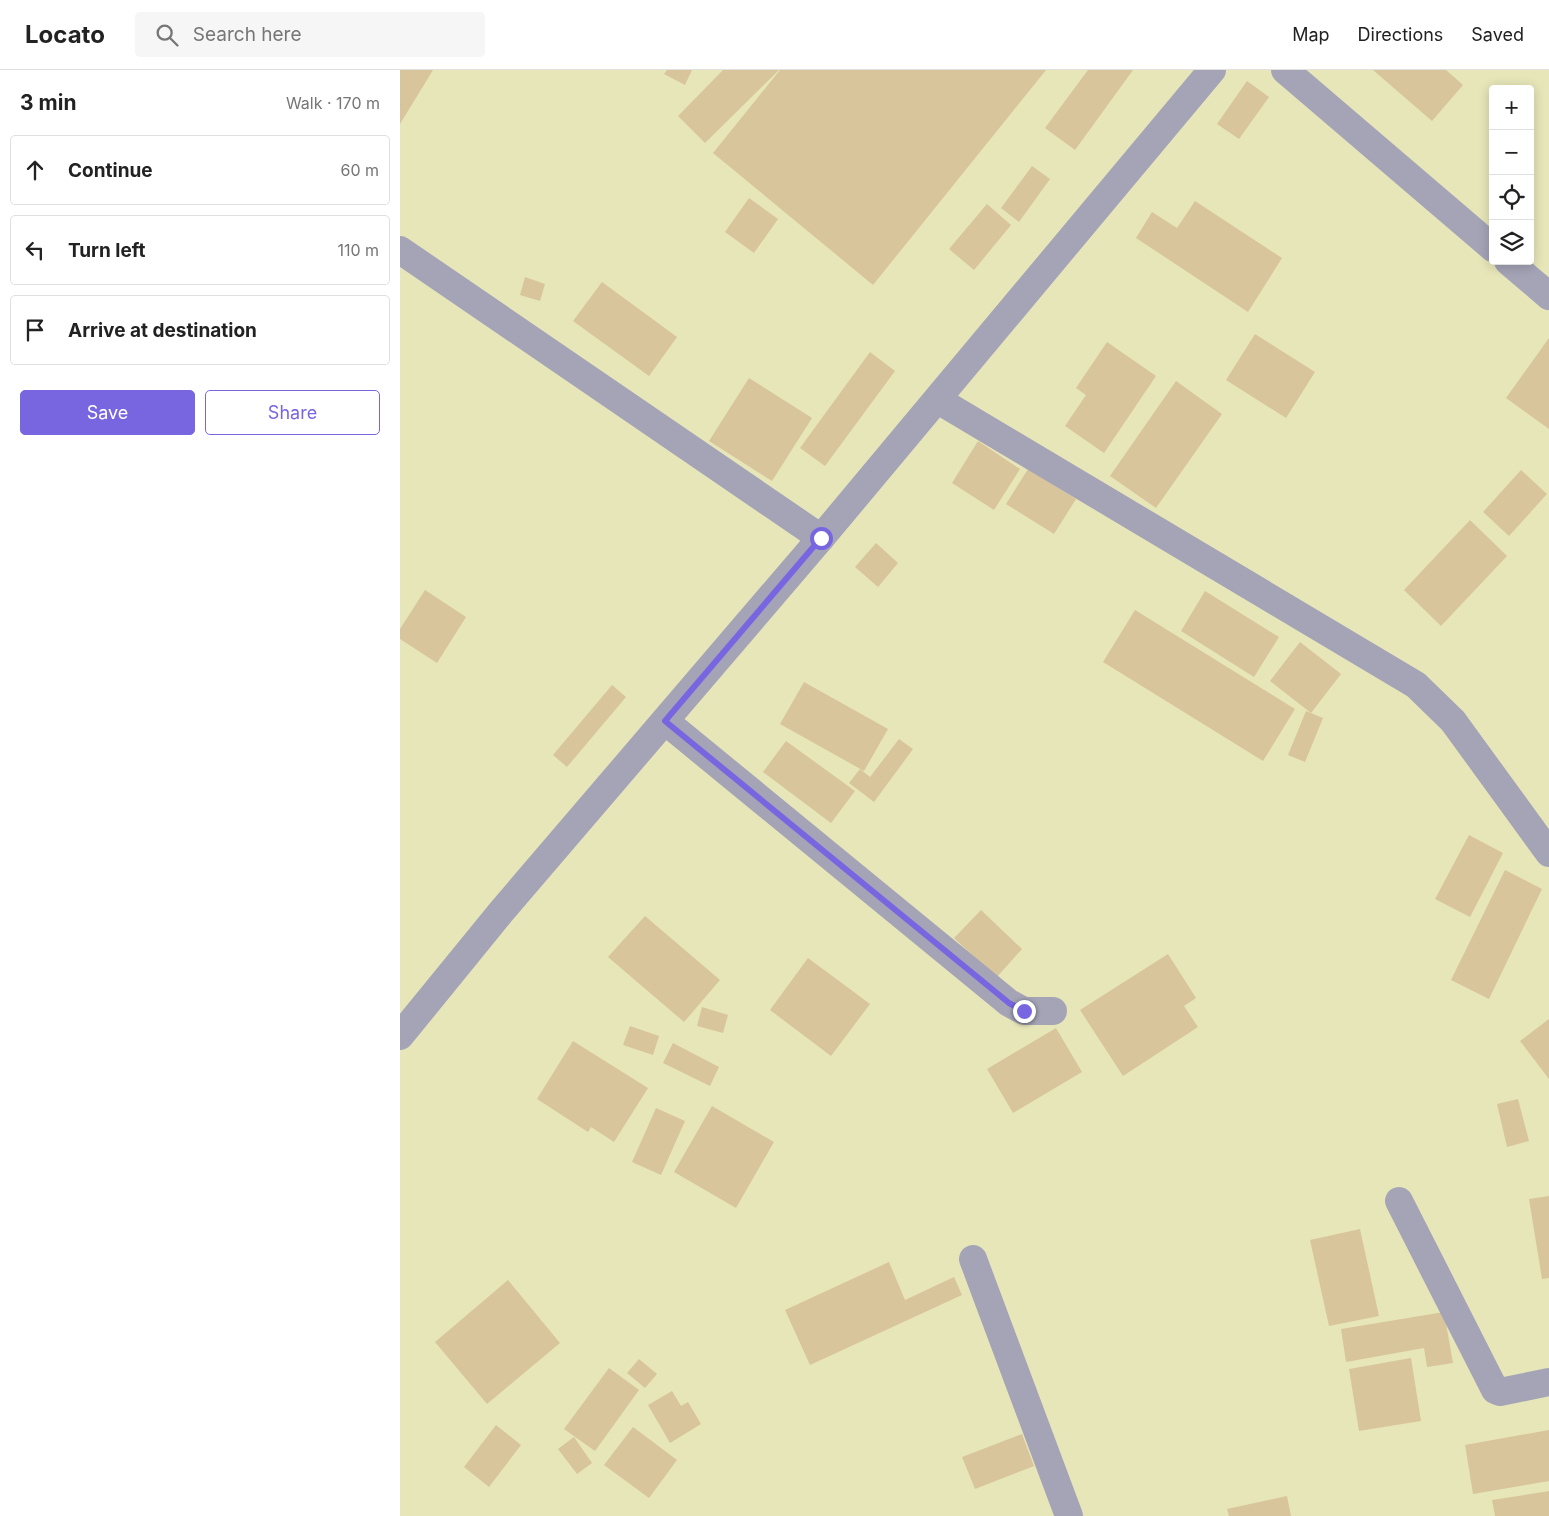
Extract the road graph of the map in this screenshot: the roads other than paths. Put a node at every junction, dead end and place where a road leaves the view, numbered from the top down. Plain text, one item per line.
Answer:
1 (1212, 70) edge
2 (1285, 70) edge
3 (1489, 245) edge
4 (400, 250) edge
5 (1513, 265) edge
6 (1549, 296) edge
7 (938, 400) junction
8 (821, 538) junction
9 (665, 721) junction
10 (1549, 853) edge
11 (1053, 1011) dead end
12 (400, 1036) edge
13 (1399, 1201) dead end
14 (972, 1259) dead end
15 (1549, 1382) edge
16 (1069, 1516) edge

1 - 7 street
2 - 3 street
4 - 8 street
5 - 6 street
7 - 8 street
7 - 10 street
8 - 9 street
9 - 11 street
9 - 12 street
13 - 15 street
14 - 16 street

